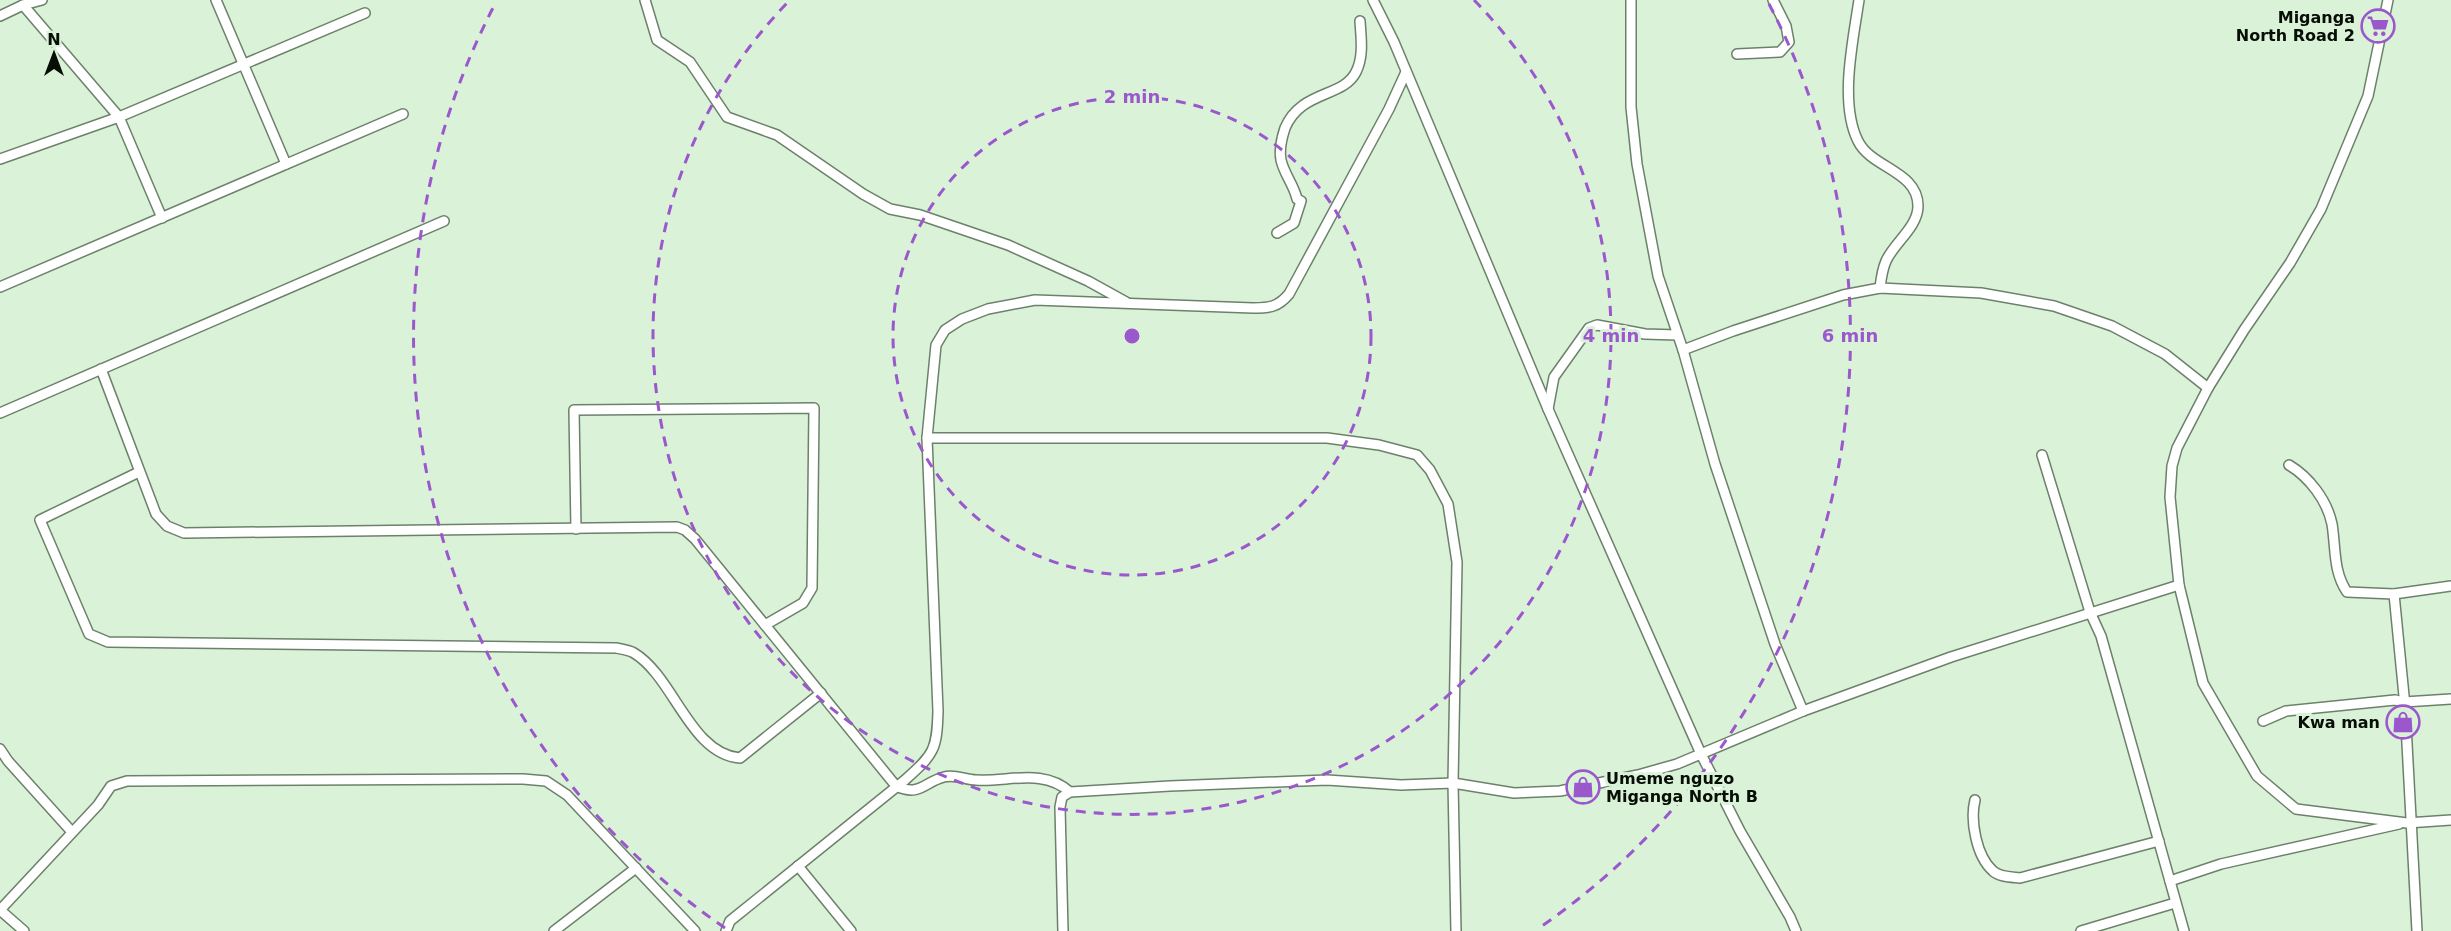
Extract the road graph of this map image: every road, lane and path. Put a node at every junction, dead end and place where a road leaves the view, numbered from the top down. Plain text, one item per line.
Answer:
1 (42, 0) edge
2 (216, 0) edge
3 (645, 0) edge
4 (1373, 0) edge
5 (1631, 0) edge
6 (1773, 0) edge
7 (1859, 0) edge
8 (2388, 0) edge
9 (23, 5) junction
10 (365, 13) dead end
11 (0, 16) edge
12 (1360, 21) dead end
13 (1737, 54) dead end
14 (244, 64) junction
15 (1406, 72) junction
16 (403, 114) dead end
17 (119, 117) junction
18 (0, 159) edge
19 (286, 164) junction
20 (162, 218) junction
21 (444, 221) dead end
22 (1276, 233) dead end
23 (0, 287) edge
24 (1880, 288) junction
25 (1129, 303) junction
26 (1677, 335) junction
27 (1683, 350) junction
28 (101, 369) junction
29 (2208, 388) junction
30 (1548, 409) junction
31 (0, 412) edge
32 (927, 438) junction
33 (2042, 455) dead end
34 (2289, 465) dead end
35 (139, 472) junction
36 (576, 529) junction
37 (2179, 585) junction
38 (2451, 586) edge
39 (2394, 594) junction
40 (2090, 612) junction
41 (765, 625) junction
42 (821, 693) junction
43 (2451, 699) edge
44 (2404, 702) junction
45 (1803, 711) junction
46 (2264, 721) dead end
47 (0, 749) edge
48 (1701, 754) junction
49 (1453, 783) junction
50 (897, 786) junction
51 (1070, 792) junction
52 (1975, 800) dead end
53 (2451, 820) edge
54 (2409, 823) junction
55 (72, 832) junction
56 (2159, 841) junction
57 (798, 866) junction
58 (636, 868) junction
59 (2170, 881) junction
60 (2175, 903) junction
61 (0, 910) edge
62 (24, 931) edge
63 (554, 931) edge
64 (695, 931) edge
65 (726, 931) edge
66 (851, 931) edge
67 (1064, 931) edge
68 (1456, 931) edge
69 (1796, 931) edge
70 (2081, 931) edge
71 (2184, 931) edge
72 (2417, 931) edge

1 - 9 street
2 - 14 street
3 - 25 street
4 - 15 street
5 - 26 street
6 - 13 street
7 - 24 street
8 - 29 street
9 - 11 street
9 - 17 street
10 - 14 street
12 - 22 street
14 - 17 street
14 - 19 street
15 - 25 street
15 - 30 street
16 - 19 street
17 - 18 street
17 - 20 street
19 - 20 street
20 - 23 street
21 - 28 street
24 - 27 street
24 - 29 street
25 - 32 street
26 - 27 street
26 - 30 street
27 - 45 street
28 - 31 street
28 - 35 street
29 - 37 street
30 - 48 street
32 - 49 street
32 - 50 street
33 - 40 street
34 - 39 street
35 - 36 street
35 - 42 street
36 - 41 street
36 - 41 street
37 - 40 street
37 - 54 street
38 - 39 street
39 - 44 street
40 - 45 street
40 - 56 street
41 - 42 street
42 - 50 street
43 - 44 street
44 - 46 street
44 - 54 street
45 - 48 street
47 - 55 street
48 - 49 street
48 - 69 street
49 - 51 street
49 - 68 street
50 - 51 street
50 - 57 street
51 - 67 street
52 - 56 street
53 - 54 street
54 - 59 street
54 - 72 street
55 - 58 street
55 - 61 street
56 - 59 street
57 - 65 street
57 - 66 street
58 - 63 street
58 - 64 street
59 - 60 street
60 - 70 street
60 - 71 street
61 - 62 street

